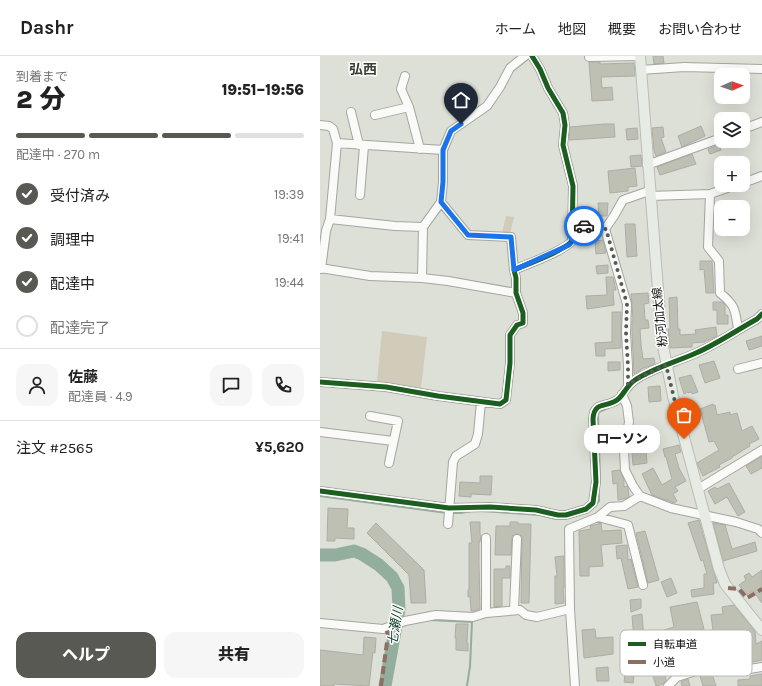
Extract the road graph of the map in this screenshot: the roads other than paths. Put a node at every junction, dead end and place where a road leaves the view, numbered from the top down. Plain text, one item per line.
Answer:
1 (525, 56) edge
2 (532, 56) edge
3 (589, 56) edge
4 (640, 56) edge
5 (762, 69) edge
6 (641, 70) junction
7 (405, 76) dead end
8 (409, 107) junction
9 (351, 112) dead end
10 (375, 115) dead end
11 (762, 122) edge
12 (320, 125) edge
13 (750, 126) edge
14 (714, 141) edge
15 (338, 143) junction
16 (362, 146) junction
17 (420, 148) junction
18 (443, 150) junction
19 (647, 165) junction
20 (762, 176) edge
21 (750, 180) edge
22 (716, 192) edge
23 (650, 194) junction
24 (710, 194) junction
25 (360, 195) dead end
26 (441, 202) junction
27 (330, 219) junction
28 (572, 222) junction
29 (424, 228) junction
30 (606, 229) junction
31 (321, 268) edge
32 (514, 270) junction
33 (422, 278) junction
34 (516, 293) junction
35 (762, 314) edge
36 (738, 330) junction
37 (762, 363) edge
38 (666, 365) junction
39 (738, 369) dead end
40 (320, 382) edge
41 (628, 385) junction
42 (622, 394) junction
43 (481, 402) junction
44 (370, 416) dead end
45 (320, 432) edge
46 (392, 441) junction
47 (762, 450) edge
48 (389, 463) dead end
49 (698, 489) junction
50 (320, 491) edge
51 (640, 496) junction
52 (449, 510) junction
53 (704, 515) junction
54 (598, 517) junction
55 (448, 524) dead end
56 (762, 533) edge
57 (486, 538) dead end
58 (517, 539) dead end
59 (643, 585) dead end
60 (570, 609) junction
61 (514, 610) junction
62 (486, 613) junction
63 (320, 623) edge
64 (762, 630) edge
65 (762, 667) edge
66 (752, 669) edge
67 (680, 676) edge
68 (575, 686) edge
69 (668, 686) edge

1 - 18 street
2 - 28 street
3 - 4 street
4 - 6 main road, 粉河加太線
5 - 6 street
6 - 19 main road, 粉河加太線
7 - 8 street
8 - 10 street
8 - 17 street
9 - 16 street
11 - 13 street
12 - 15 street
14 - 19 street
15 - 16 street
15 - 27 street
16 - 17 street
16 - 25 street
17 - 18 street
18 - 26 street
19 - 23 main road, 粉河加太線
20 - 21 street
22 - 24 street
23 - 24 street
23 - 30 street
23 - 38 main road, 粉河加太線
24 - 36 street
26 - 29 street
26 - 32 street
27 - 29 street
27 - 31 street
28 - 30 street
28 - 32 street
29 - 33 street
30 - 41 street
31 - 33 street
32 - 34 street
33 - 34 street
34 - 43 street
35 - 36 street
36 - 38 street
37 - 39 street
38 - 41 street
38 - 49 main road, 粉河加太線
40 - 43 street
41 - 42 street
42 - 51 street
42 - 52 street
43 - 52 street
44 - 46 street
45 - 46 street
46 - 48 street
47 - 49 street
49 - 53 main road, 粉河加太線
50 - 52 street
51 - 53 street
51 - 54 street
52 - 55 street
53 - 56 street
53 - 64 main road, 粉河加太線
54 - 59 street
54 - 60 street
57 - 62 street
58 - 61 street
60 - 61 street
60 - 68 street
61 - 62 street
62 - 63 street
65 - 66 street
67 - 69 street

